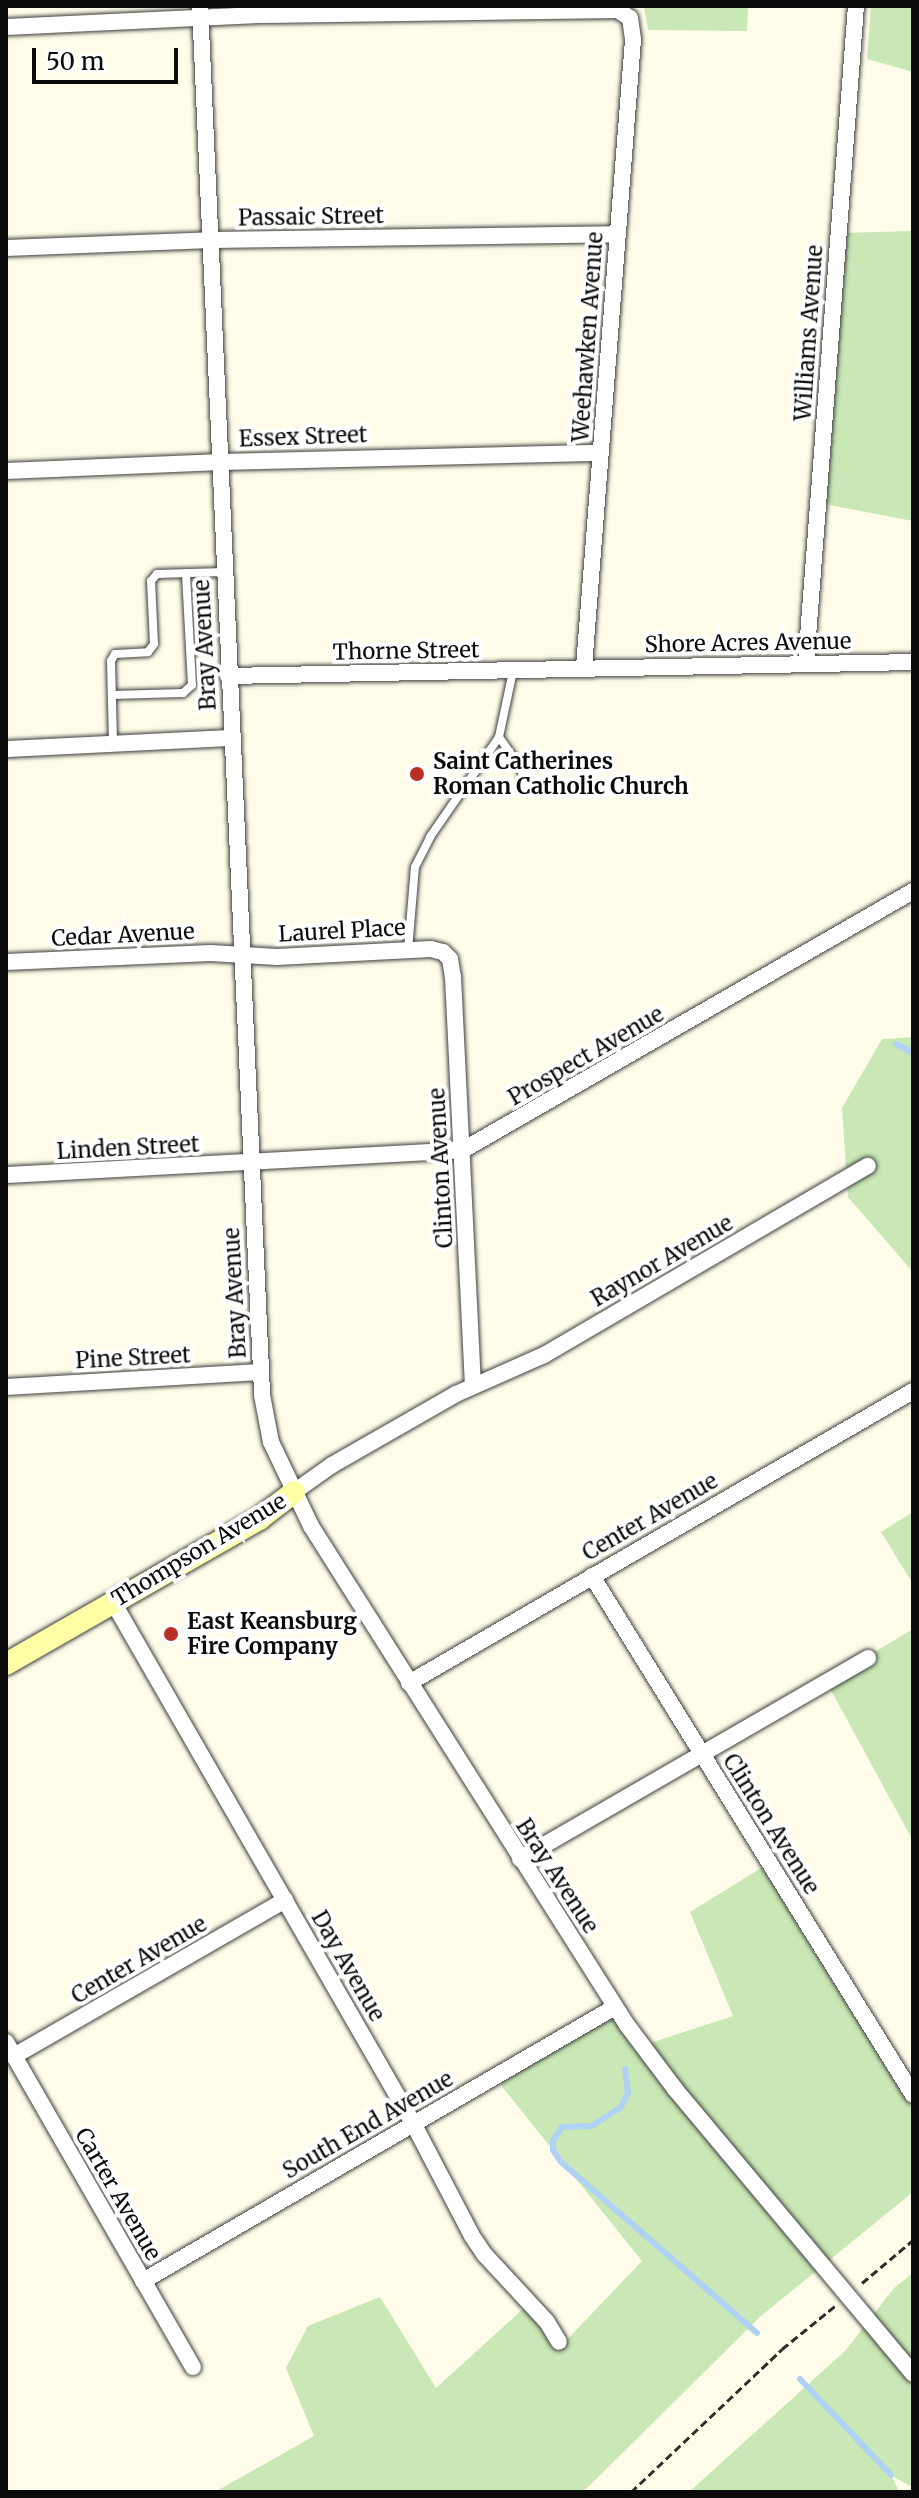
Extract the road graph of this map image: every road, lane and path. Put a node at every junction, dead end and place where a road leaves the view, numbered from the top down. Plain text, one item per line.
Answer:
1 (856, 6) edge
2 (264, 11) edge
3 (201, 12) edge
4 (6, 27) edge
5 (617, 234) junction
6 (211, 240) junction
7 (6, 248) edge
8 (601, 453) junction
9 (221, 462) junction
10 (6, 471) edge
11 (223, 572) junction
12 (186, 573) junction
13 (913, 662) edge
14 (806, 663) junction
15 (584, 667) junction
16 (513, 671) junction
17 (228, 676) junction
18 (112, 695) junction
19 (499, 737) junction
20 (232, 738) junction
21 (113, 744) junction
22 (6, 749) edge
23 (527, 785) dead end
24 (913, 891) edge
25 (408, 950) junction
26 (443, 952) joint
27 (242, 955) junction
28 (6, 962) edge
29 (463, 1150) junction
30 (252, 1164) junction
31 (868, 1166) dead end
32 (6, 1175) edge
33 (261, 1372) junction
34 (473, 1386) junction
35 (6, 1387) edge
36 (913, 1391) edge
37 (294, 1492) junction
38 (592, 1576) junction
39 (113, 1602) junction
40 (868, 1658) dead end
41 (6, 1664) edge
42 (409, 1683) junction
43 (702, 1753) junction
44 (520, 1859) junction
45 (285, 1900) junction
46 (615, 2007) junction
47 (10, 2049) edge
48 (913, 2095) edge
49 (413, 2123) junction
50 (913, 2240) edge
51 (143, 2281) junction
52 (848, 2294) junction
53 (559, 2342) dead end
54 (193, 2367) dead end
55 (913, 2374) edge
56 (631, 2492) edge

1 - 14 street, Williams Avenue
2 - 3 street
2 - 5 street, Weehawken Avenue
3 - 4 street
3 - 6 street, Bray Avenue
5 - 6 street, Passaic Street
5 - 8 street, Weehawken Avenue
6 - 7 street, Passaic Street
6 - 9 street, Bray Avenue
8 - 9 street, Essex Street
8 - 15 street, Weehawken Avenue
9 - 10 street, Essex Street
9 - 11 street, Bray Avenue
11 - 12 lane
11 - 17 street, Bray Avenue
12 - 18 lane
12 - 18 lane
13 - 14 street, Shore Acres Avenue
14 - 15 street, Shore Acres Avenue
15 - 16 street, Thorne Street
16 - 17 street, Thorne Street
16 - 19 lane
17 - 20 street, Bray Avenue
18 - 21 lane
19 - 23 lane
19 - 25 lane
20 - 21 street
20 - 27 street, Bray Avenue
21 - 22 street
24 - 29 street, Prospect Avenue
25 - 26 street, Laurel Place
25 - 27 street, Laurel Place
26 - 29 street, Clinton Avenue
27 - 28 street, Cedar Avenue
27 - 30 street, Bray Avenue
29 - 30 street, Prospect Avenue
29 - 34 street, Clinton Avenue
30 - 32 street, Linden Street
30 - 33 street, Bray Avenue
31 - 34 street, Raynor Avenue
33 - 35 street, Pine Street
33 - 37 street, Bray Avenue
34 - 37 street, Thompson Avenue
36 - 38 street, Center Avenue
37 - 39 street, Thompson Avenue
37 - 42 street, Bray Avenue
38 - 42 street, Center Avenue
38 - 43 street, Clinton Avenue
39 - 41 street, Thompson Avenue
39 - 45 street, Day Avenue
40 - 43 street
42 - 44 street, Bray Avenue
43 - 44 street
43 - 48 street, Clinton Avenue
44 - 46 street, Bray Avenue
45 - 47 street, Center Avenue
45 - 49 street, Day Avenue
46 - 49 street, South End Avenue
46 - 52 street, Bray Avenue
47 - 51 street, Carter Avenue
49 - 51 street, South End Avenue
49 - 53 street, Day Avenue
50 - 52 path
51 - 54 street, Carter Avenue
52 - 55 street, Bray Avenue
52 - 56 path

